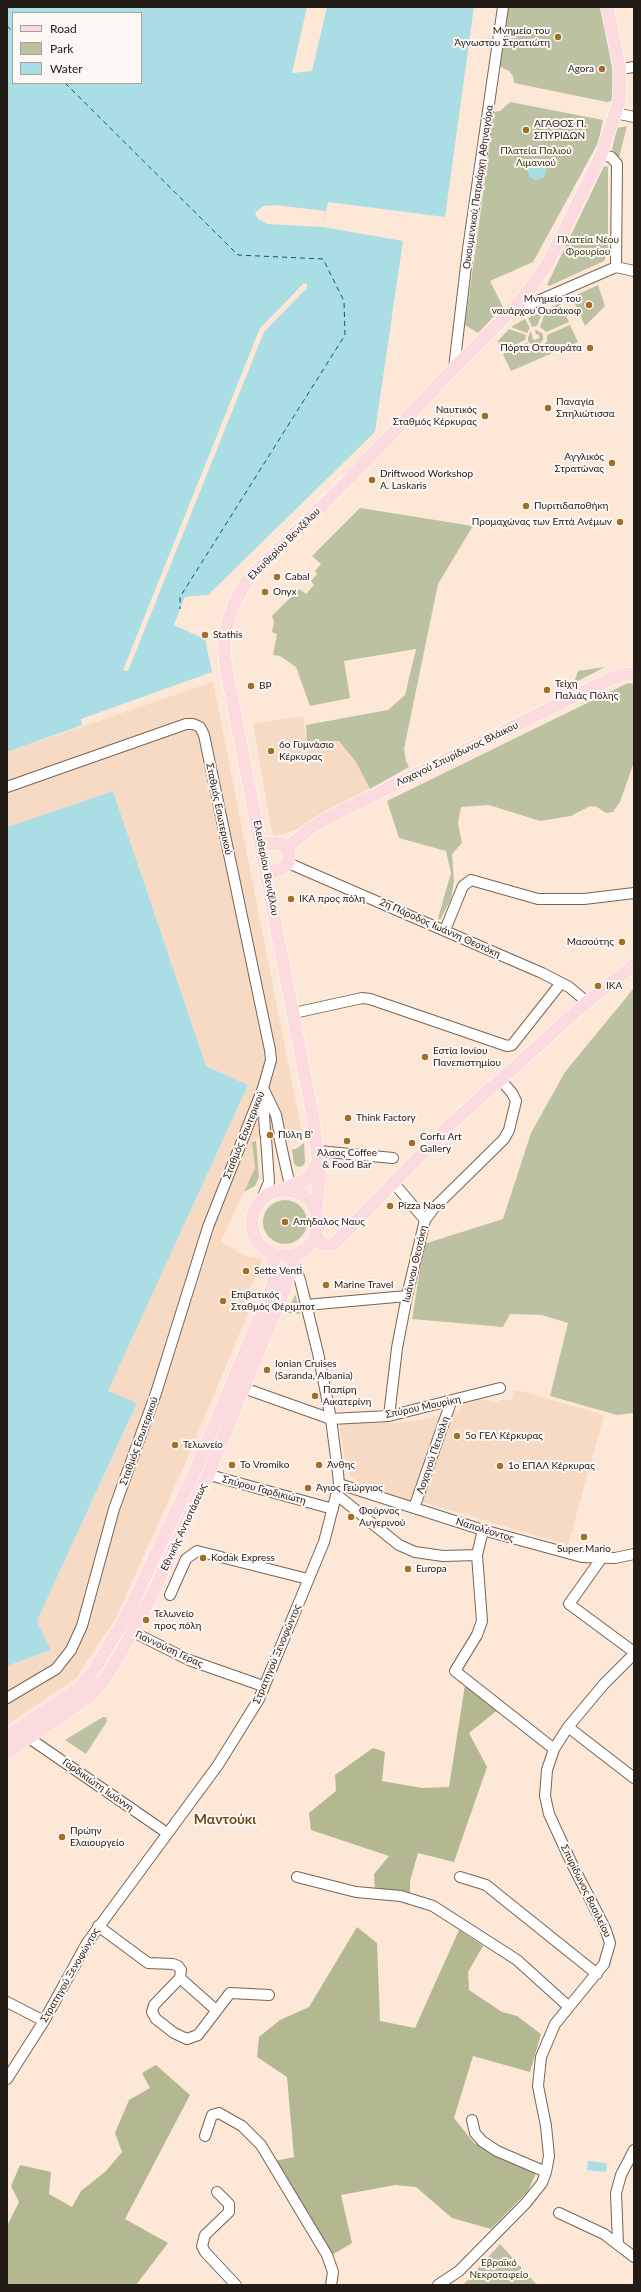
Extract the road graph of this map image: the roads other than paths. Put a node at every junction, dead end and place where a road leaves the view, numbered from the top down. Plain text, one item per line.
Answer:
1 (503, 7) edge
2 (608, 7) edge
3 (634, 67) edge
4 (620, 69) junction
5 (615, 113) junction
6 (634, 117) edge
7 (601, 155) junction
8 (616, 267) junction
9 (634, 271) edge
10 (507, 314) junction
11 (454, 368) junction
12 (634, 674) edge
13 (7, 788) edge
14 (262, 844) junction
15 (286, 848) junction
16 (288, 863) junction
17 (267, 873) junction
18 (634, 893) edge
19 (445, 930) junction
20 (634, 965) edge
21 (561, 983) junction
22 (587, 1002) junction
23 (294, 1013) junction
24 (500, 1079) junction
25 (263, 1088) junction
26 (318, 1156) junction
27 (394, 1158) dead end
28 (393, 1182) junction
29 (286, 1188) junction
30 (261, 1201) junction
31 (316, 1210) junction
32 (425, 1220) junction
33 (316, 1236) junction
34 (270, 1252) junction
35 (294, 1258) junction
36 (407, 1296) junction
37 (306, 1305) junction
38 (231, 1383) junction
39 (245, 1388) junction
40 (500, 1388) dead end
41 (451, 1402) junction
42 (389, 1416) junction
43 (331, 1419) junction
44 (195, 1471) junction
45 (208, 1475) junction
46 (339, 1484) junction
47 (337, 1495) junction
48 (414, 1508) junction
49 (332, 1509) junction
50 (483, 1530) junction
51 (159, 1548) junction
52 (172, 1554) junction
53 (634, 1554) edge
54 (477, 1555) junction
55 (186, 1559) junction
56 (601, 1559) junction
57 (308, 1579) junction
58 (170, 1595) dead end
59 (121, 1626) junction
60 (133, 1632) junction
61 (634, 1653) edge
62 (263, 1686) junction
63 (7, 1698) edge
64 (35, 1717) junction
65 (568, 1727) junction
66 (42, 1729) junction
67 (7, 1736) edge
68 (29, 1738) junction
69 (554, 1749) junction
70 (7, 1752) edge
71 (634, 1778) edge
72 (167, 1833) junction
73 (297, 1877) dead end
74 (460, 1877) dead end
75 (98, 1926) junction
76 (597, 1974) junction
77 (180, 1978) junction
78 (269, 1995) dead end
79 (7, 2002) edge
80 (569, 2007) junction
81 (216, 2010) junction
82 (44, 2021) junction
83 (7, 2079) edge
84 (472, 2120) dead end
85 (205, 2136) dead end
86 (634, 2150) edge
87 (546, 2172) junction
88 (217, 2192) dead end
89 (559, 2213) dead end
90 (618, 2244) junction
91 (634, 2257) edge
92 (236, 2285) edge
93 (331, 2285) edge
94 (438, 2285) edge

1 - 11 street, Οικουμενικού Πατριάρχη Αθηναγόρα
2 - 4 main road, Ελευθερίου Βενιζέλου
3 - 4 street
4 - 5 main road, Ελευθερίου Βενιζέλου
5 - 6 street
5 - 7 main road, Ελευθερίου Βενιζέλου
7 - 8 street
7 - 10 main road, Ελευθερίου Βενιζέλου
8 - 9 street
8 - 10 street
10 - 11 main road, Ελευθερίου Βενιζέλου
11 - 14 main road, Ελευθερίου Βενιζέλου
12 - 15 main road, Λοχαγού Σπυρίδωνος Βλάικου
13 - 25 street, Σταθμός Εσωτερικού
14 - 15 main road
14 - 17 main road, Ελευθερίου Βενιζέλου
15 - 16 main road
16 - 17 main road
16 - 19 street, 2η Πάροδος Ιωάννη Θεοτόκη
17 - 23 main road, Ελευθερίου Βενιζέλου
18 - 19 street
19 - 21 street, 2η Πάροδος Ιωάννη Θεοτόκη
20 - 22 main road
21 - 22 street, 2η Πάροδος Ιωάννη Θεοτόκη
21 - 23 street
22 - 24 main road
23 - 26 main road, Ελευθερίου Βενιζέλου
24 - 28 main road
24 - 32 street, Ιωάννου Θεοτόκη
25 - 29 street
25 - 30 street
25 - 63 street, Σταθμός Εσωτερικού
26 - 27 street
26 - 29 main road
26 - 31 main road, Ελευθερίου Βενιζέλου
28 - 32 street
28 - 33 main road
29 - 30 main road
29 - 31 main road
30 - 34 main road, Εθνικής Αντιστάσεως
31 - 33 main road
32 - 36 street, Ιωάννου Θεοτόκη
33 - 35 main road
34 - 35 main road
34 - 38 main road, Εθνικής Αντιστάσεως
35 - 37 street, Στρατηγού Ξενοφώντος
35 - 39 main road, Εθνικής Αντιστάσεως
36 - 37 street
36 - 42 street, Ιωάννου Θεοτόκη
37 - 43 street, Στρατηγού Ξενοφώντος
38 - 39 street, Σπύρου Μουρίκη
38 - 44 main road, Εθνικής Αντιστάσεως
39 - 43 street, Σπύρου Μουρίκη
39 - 45 main road, Εθνικής Αντιστάσεως
40 - 41 street, Σπύρου Μουρίκη
41 - 42 street, Σπύρου Μουρίκη
41 - 48 street, Λοχαγού Πετσάλη
42 - 43 street, Σπύρου Μουρίκη
43 - 46 street, Στρατηγού Ξενοφώντος
44 - 45 street, Σπύρου Γαρδικιώτη
44 - 51 main road, Εθνικής Αντιστάσεως
45 - 49 street, Σπύρου Γαρδικιώτη
45 - 52 main road, Εθνικής Αντιστάσεως
46 - 47 street, Στρατηγού Ξενοφώντος
46 - 48 street, Ναπολέοντος
47 - 49 street, Στρατηγού Ξενοφώντος
47 - 54 street
48 - 50 street, Ναπολέοντος
49 - 57 street, Στρατηγού Ξενοφώντος
50 - 54 street
50 - 56 street, Ναπολέοντος
51 - 52 street
51 - 59 main road, Εθνικής Αντιστάσεως
52 - 55 street
52 - 60 main road, Εθνικής Αντιστάσεως
53 - 56 street, Ναπολέοντος
54 - 69 street
55 - 57 street
55 - 58 street
56 - 61 street
57 - 62 street, Στρατηγού Ξενοφώντος
59 - 60 street, Γιαννούση Γέρας
59 - 64 main road, Εθνικής Αντιστάσεως
60 - 62 street, Γιαννούση Γέρας
60 - 66 main road, Εθνικής Αντιστάσεως
61 - 65 street, Σπυρίδωνος Βασιλείου
62 - 72 street, Στρατηγού Ξενοφώντος
64 - 66 main road
64 - 67 main road, Εθνικής Αντιστάσεως
65 - 69 street, Σπυρίδωνος Βασιλείου
65 - 71 street
66 - 68 main road, Εθνικής Αντιστάσεως
68 - 70 main road, Εθνικής Αντιστάσεως
68 - 72 street, Γαρδικιώτη Ιωάννη
69 - 76 street, Σπυρίδωνος Βασιλείου
72 - 75 street, Στρατηγού Ξενοφώντος
73 - 80 street
74 - 76 street
75 - 77 street
75 - 82 street, Στρατηγού Ξενοφώντος
76 - 80 street, Σπυρίδωνος Βασιλείου
77 - 81 street
77 - 81 street
78 - 81 street
79 - 82 street
80 - 87 street, Σπυρίδωνος Βασιλείου
82 - 83 street, Στρατηγού Ξενοφώντος
84 - 87 street
85 - 93 street
86 - 90 street
87 - 94 street, Σπυρίδωνος Βασιλείου
88 - 92 street
89 - 90 street
90 - 91 street

